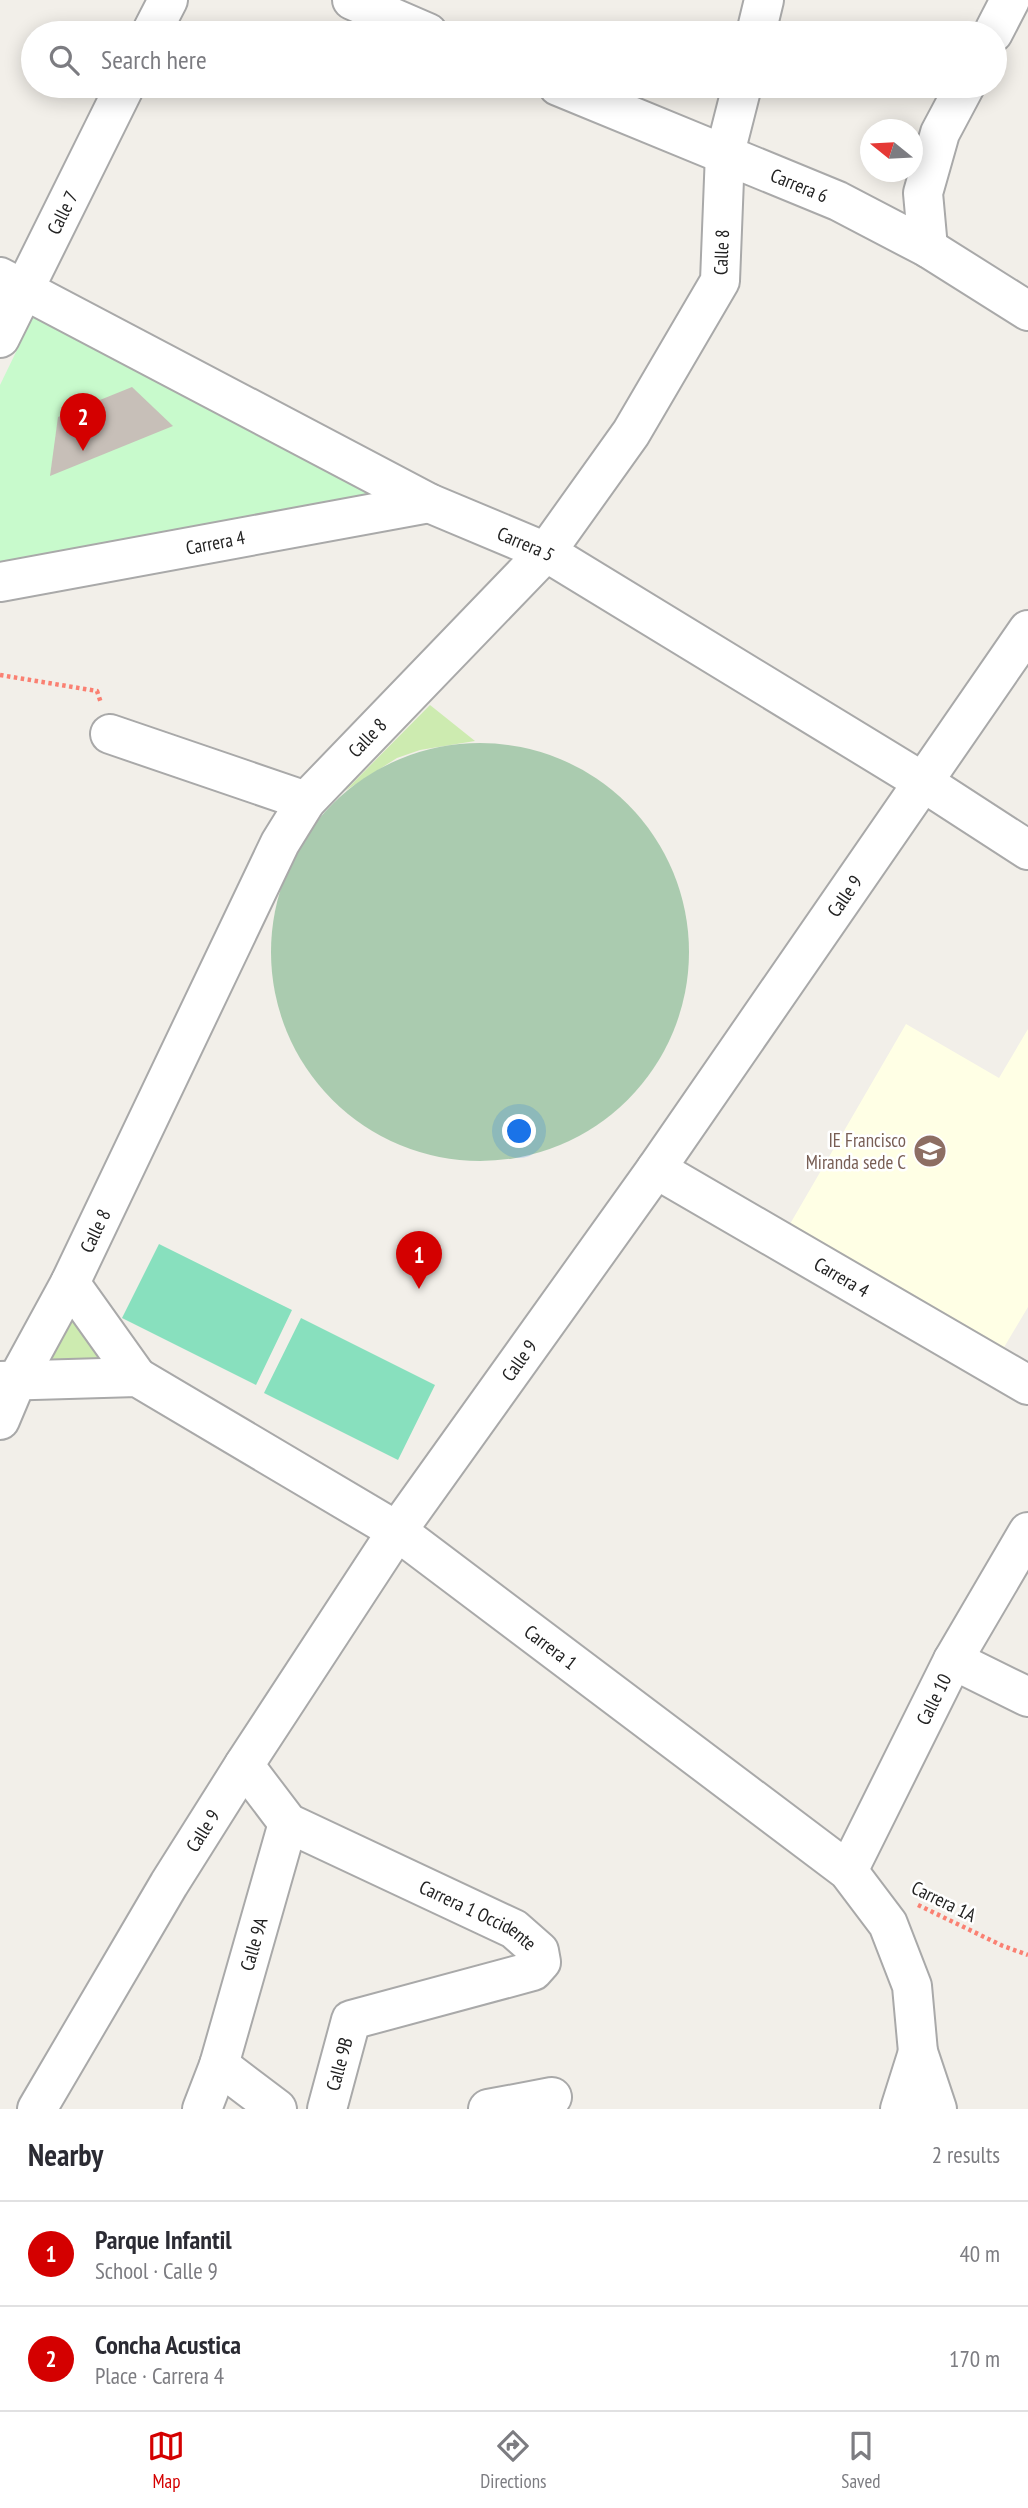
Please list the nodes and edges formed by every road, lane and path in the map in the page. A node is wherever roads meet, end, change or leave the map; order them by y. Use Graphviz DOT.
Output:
graph roads {
  1 [pos="168,0"];
  2 [pos="352,0"];
  3 [pos="764,0"];
  4 [pos="1010,0"];
  5 [pos="157,21"];
  6 [pos="400,21"];
  7 [pos="758,21"];
  8 [pos="999,21"];
  9 [pos="118,98"];
  10 [pos="588,98"];
  11 [pos="739,98"];
  12 [pos="959,98"];
  13 [pos="725,153"];
  14 [pos="928,248"];
  15 [pos="12,283"];
  16 [pos="1028,311"];
  17 [pos="0,338"];
  18 [pos="429,503"];
  19 [pos="546,552"];
  20 [pos="0,582"];
  21 [pos="1028,630"];
  22 [pos="0,675"];
  23 [pos="110,734"];
  24 [pos="923,782"];
  25 [pos="306,801"];
  26 [pos="1028,850"];
  27 [pos="656,1169"];
  28 [pos="69,1283"];
  29 [pos="137,1377"];
  30 [pos="8,1382"];
  31 [pos="1028,1385"];
  32 [pos="0,1420"];
  33 [pos="397,1531"];
  34 [pos="1023,1551"];
  35 [pos="953,1660"];
  36 [pos="1028,1697"];
  37 [pos="244,1765"];
  38 [pos="288,1823"];
  39 [pos="848,1871"];
  40 [pos="907,1899"];
  41 [pos="1028,1955"];
  42 [pos="351,2020"];
  43 [pos="918,2052"];
  44 [pos="219,2065"];
  45 [pos="552,2097"];
  46 [pos="37,2109"];
  47 [pos="202,2109"];
  48 [pos="277,2109"];
  49 [pos="327,2109"];
  50 [pos="488,2109"];
  51 [pos="900,2109"];
  52 [pos="937,2109"];
  1 -- 5 [label="street"];
  2 -- 6 [label="street"];
  3 -- 7 [label="street"];
  4 -- 8 [label="street"];
  9 -- 15 [label="street, Calle 7"];
  10 -- 13 [label="street, Carrera 6"];
  11 -- 13 [label="street, Calle 8"];
  12 -- 14 [label="street"];
  13 -- 14 [label="street, Carrera 6"];
  13 -- 19 [label="street, Calle 8"];
  14 -- 16 [label="street, Carrera 6"];
  15 -- 17 [label="street, Calle 7"];
  15 -- 18 [label="street, Carrera 5"];
  18 -- 19 [label="street, Carrera 5"];
  18 -- 20 [label="street, Carrera 4"];
  19 -- 24 [label="street, Carrera 5"];
  19 -- 25 [label="street, Calle 8"];
  21 -- 24 [label="street, Calle 9"];
  22 -- 23 [label="path"];
  23 -- 25 [label="street"];
  24 -- 26 [label="street, Carrera 5"];
  24 -- 27 [label="street, Calle 9"];
  25 -- 28 [label="street, Calle 8"];
  27 -- 31 [label="street, Carrera 4"];
  27 -- 33 [label="street, Calle 9"];
  28 -- 29 [label="street"];
  28 -- 30 [label="street, Calle 8"];
  29 -- 30 [label="street"];
  29 -- 33 [label="street, Carrera 1"];
  30 -- 32 [label="street, Calle 8"];
  33 -- 37 [label="street, Calle 9"];
  33 -- 39 [label="street, Carrera 1"];
  34 -- 35 [label="street, Calle 10"];
  35 -- 36 [label="street"];
  35 -- 39 [label="street, Calle 10"];
  37 -- 38 [label="street, Carrera 1 Occidente"];
  37 -- 46 [label="street, Calle 9"];
  38 -- 42 [label="street, Carrera 1 Occidente"];
  38 -- 44 [label="street, Calle 9A"];
  39 -- 43 [label="street, Carrera 1"];
  40 -- 41 [label="path, Carrera 1A"];
  42 -- 49 [label="street, Calle 9B"];
  43 -- 51 [label="street"];
  43 -- 52 [label="street, Carrera 1"];
  44 -- 47 [label="street, Calle 9A"];
  44 -- 48 [label="street"];
  45 -- 50 [label="street"];
}
